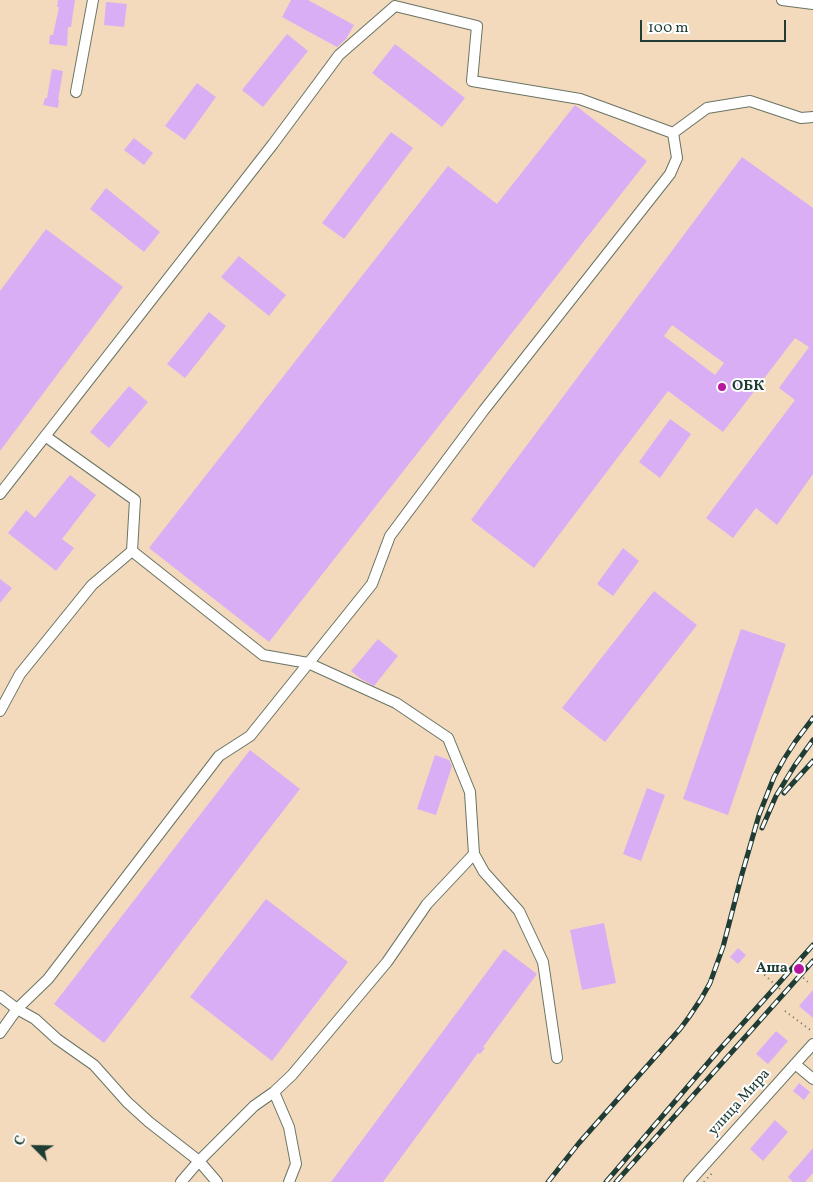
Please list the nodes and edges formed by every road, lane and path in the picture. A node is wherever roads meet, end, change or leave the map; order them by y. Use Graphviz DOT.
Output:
graph roads {
  1 [pos="93,0"];
  2 [pos="782,0"];
  3 [pos="813,4"];
  4 [pos="76,92"];
  5 [pos="813,117"];
  6 [pos="673,133"];
  7 [pos="45,436"];
  8 [pos="0,494"];
  9 [pos="132,551"];
  10 [pos="308,662"];
  11 [pos="0,711"];
  12 [pos="474,854"];
  13 [pos="757,968"];
  14 [pos="796,972"];
  15 [pos="810,983"];
  16 [pos="780,990"];
  17 [pos="0,996"];
  18 [pos="17,1008"];
  19 [pos="785,1011"];
  20 [pos="813,1032"];
  21 [pos="0,1033"];
  22 [pos="813,1044"];
  23 [pos="557,1058"];
  24 [pos="795,1064"];
  25 [pos="813,1079"];
  26 [pos="274,1092"];
  27 [pos="199,1161"];
  28 [pos="181,1182"];
  29 [pos="217,1182"];
  30 [pos="289,1182"];
  31 [pos="689,1182"];
  1 -- 4 [label="street"];
  2 -- 3 [label="street"];
  5 -- 6 [label="street"];
  6 -- 7 [label="street"];
  6 -- 10 [label="street"];
  7 -- 8 [label="street"];
  7 -- 9 [label="street"];
  9 -- 10 [label="street"];
  9 -- 11 [label="street"];
  10 -- 12 [label="street"];
  10 -- 18 [label="street"];
  12 -- 23 [label="street"];
  12 -- 26 [label="street"];
  13 -- 16 [label="path"];
  14 -- 15 [label="path"];
  17 -- 18 [label="street"];
  18 -- 21 [label="street"];
  18 -- 27 [label="street"];
  19 -- 20 [label="path"];
  22 -- 24 [label="street, улица Мира"];
  24 -- 25 [label="street"];
  24 -- 31 [label="street, улица Мира"];
  26 -- 27 [label="street"];
  26 -- 30 [label="street"];
  27 -- 28 [label="street"];
  27 -- 29 [label="street"];
}
